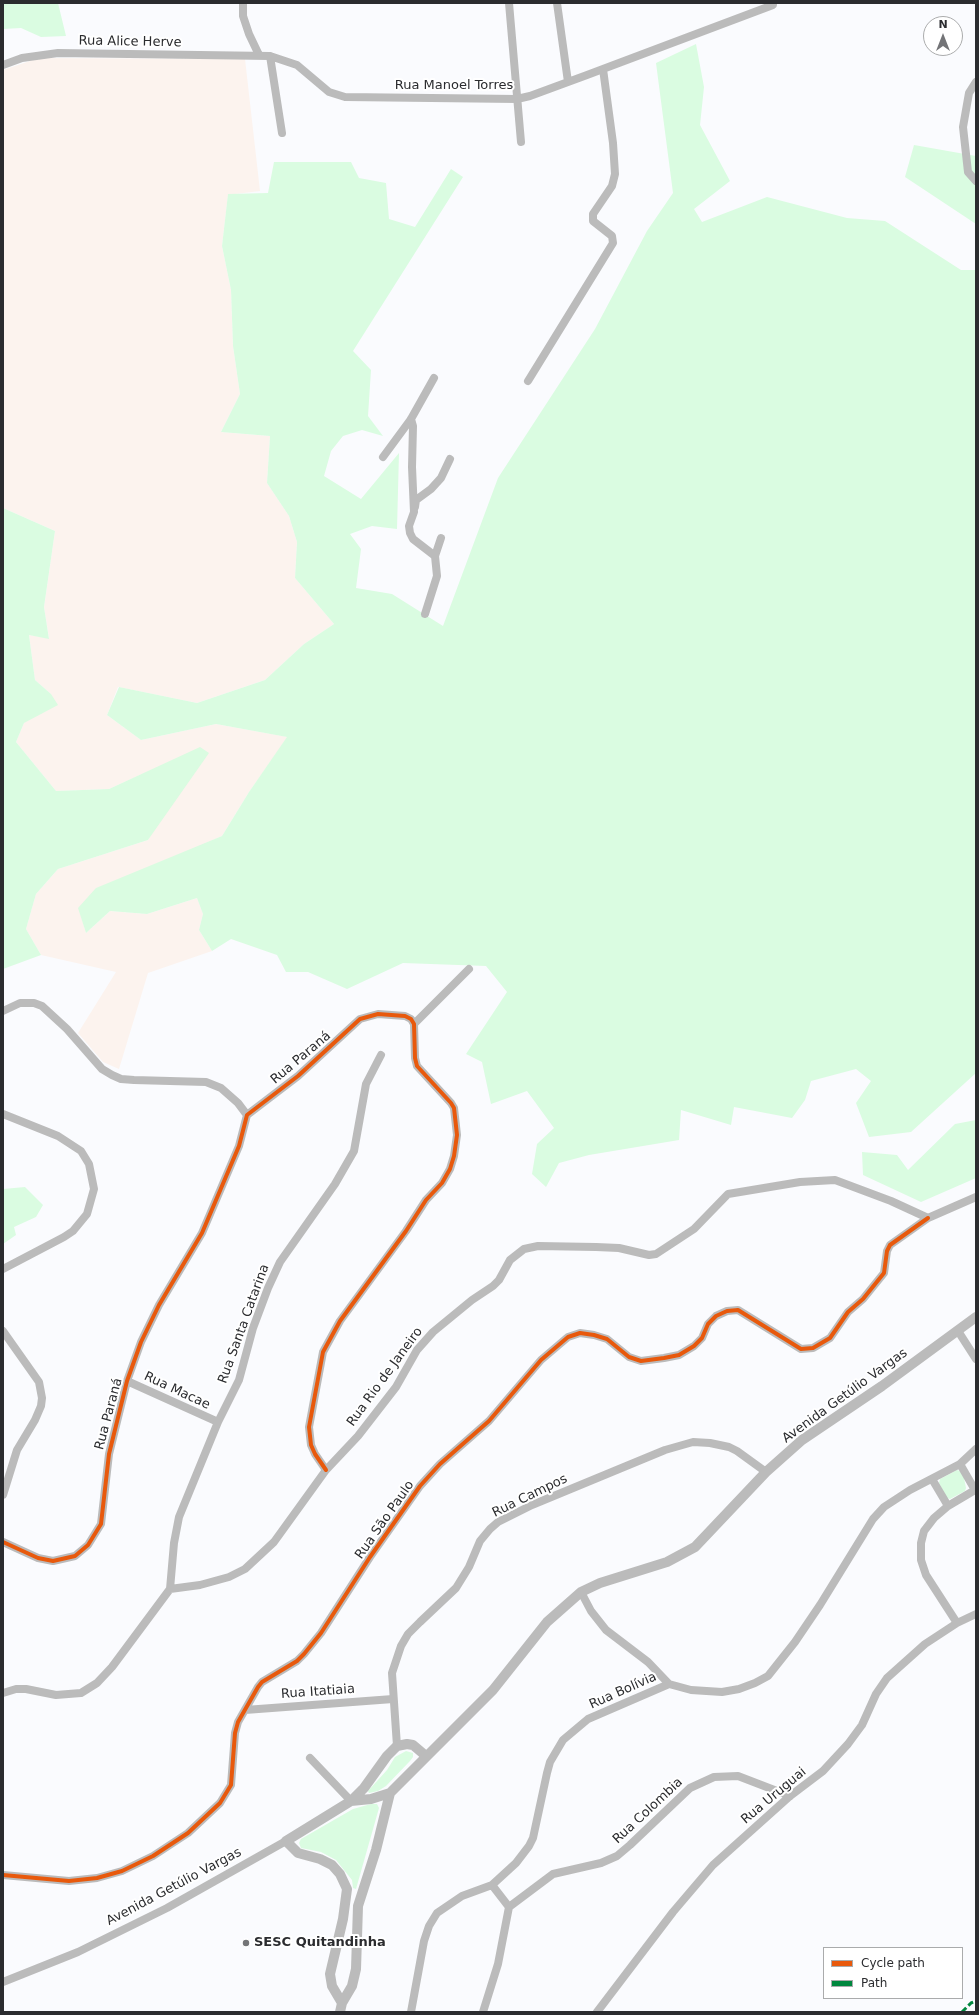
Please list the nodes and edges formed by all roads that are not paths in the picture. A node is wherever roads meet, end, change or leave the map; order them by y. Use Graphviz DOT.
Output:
graph roads {
  1 [pos="242,3"];
  2 [pos="509,3"];
  3 [pos="557,3"];
  4 [pos="773,4"];
  5 [pos="259,55"];
  6 [pos="270,56"];
  7 [pos="3,65"];
  8 [pos="603,69"];
  9 [pos="568,82"];
  10 [pos="976,82"];
  11 [pos="517,99"];
  12 [pos="282,133"];
  13 [pos="521,142"];
  14 [pos="976,181"];
  15 [pos="434,378"];
  16 [pos="528,381"];
  17 [pos="411,420"];
  18 [pos="383,457"];
  19 [pos="450,460"];
  20 [pos="414,512"];
  21 [pos="441,538"];
  22 [pos="435,556"];
  23 [pos="425,614"];
  24 [pos="470,969"];
  25 [pos="3,1011"];
  26 [pos="414,1024"];
  27 [pos="381,1055"];
  28 [pos="3,1114"];
  29 [pos="247,1115"];
  30 [pos="976,1197"];
  31 [pos="928,1218"];
  32 [pos="3,1268"];
  33 [pos="976,1317"];
  34 [pos="3,1331"];
  35 [pos="958,1331"];
  36 [pos="976,1359"];
  37 [pos="127,1381"];
  38 [pos="218,1422"];
  39 [pos="976,1450"];
  40 [pos="960,1464"];
  41 [pos="326,1470"];
  42 [pos="766,1472"];
  43 [pos="932,1480"];
  44 [pos="976,1490"];
  45 [pos="3,1495"];
  46 [pos="948,1506"];
  47 [pos="3,1542"];
  48 [pos="170,1589"];
  49 [pos="581,1592"];
  50 [pos="976,1614"];
  51 [pos="956,1623"];
  52 [pos="669,1684"];
  53 [pos="3,1693"];
  54 [pos="393,1699"];
  55 [pos="245,1710"];
  56 [pos="397,1746"];
  57 [pos="426,1756"];
  58 [pos="310,1758"];
  59 [pos="390,1793"];
  60 [pos="790,1796"];
  61 [pos="351,1801"];
  62 [pos="286,1841"];
  63 [pos="3,1875"];
  64 [pos="492,1884"];
  65 [pos="346,1904"];
  66 [pos="358,1906"];
  67 [pos="509,1907"];
  68 [pos="338,1941"];
  69 [pos="355,1943"];
  70 [pos="3,1982"];
  71 [pos="341,2008"];
  72 [pos="411,2012"];
  73 [pos="483,2012"];
  74 [pos="597,2012"];
  1 -- 5 [label="street"];
  2 -- 11 [label="street"];
  3 -- 9 [label="street"];
  4 -- 8 [label="street, Rua Manoel Torres"];
  5 -- 6 [label="street, Rua Manoel Torres"];
  5 -- 7 [label="street, Rua Alice Herve"];
  6 -- 11 [label="street, Rua Manoel Torres"];
  6 -- 12 [label="street"];
  8 -- 9 [label="street, Rua Manoel Torres"];
  8 -- 16 [label="street"];
  9 -- 11 [label="street, Rua Manoel Torres"];
  10 -- 14 [label="street"];
  11 -- 13 [label="street"];
  15 -- 17 [label="street"];
  17 -- 18 [label="street"];
  17 -- 20 [label="street"];
  19 -- 20 [label="street"];
  20 -- 22 [label="street"];
  21 -- 22 [label="street"];
  22 -- 23 [label="street"];
  24 -- 26 [label="street"];
  25 -- 29 [label="street"];
  26 -- 29 [label="street, Rua Paraná"];
  26 -- 41 [label="street"];
  27 -- 38 [label="street, Rua Santa Catarina"];
  28 -- 32 [label="street"];
  29 -- 37 [label="street, Rua Paraná"];
  30 -- 31 [label="street"];
  31 -- 41 [label="street, Rua Rio de Janeiro"];
  31 -- 55 [label="street, Rua São Paulo"];
  33 -- 35 [label="street, Avenida Getúlio Vargas"];
  34 -- 45 [label="street"];
  35 -- 36 [label="street"];
  35 -- 42 [label="street, Avenida Getúlio Vargas"];
  37 -- 38 [label="street, Rua Macae"];
  37 -- 47 [label="street, Rua Paraná"];
  38 -- 48 [label="street, Rua Santa Catarina"];
  39 -- 40 [label="street, Rua Bolívia"];
  40 -- 43 [label="street, Rua Bolívia"];
  40 -- 44 [label="street"];
  41 -- 48 [label="street, Rua Rio de Janeiro"];
  42 -- 49 [label="street, Avenida Getúlio Vargas"];
  42 -- 54 [label="street, Rua Campos"];
  43 -- 46 [label="street"];
  43 -- 52 [label="street, Rua Bolívia"];
  44 -- 46 [label="street"];
  46 -- 51 [label="street"];
  48 -- 53 [label="street"];
  49 -- 52 [label="street"];
  49 -- 57 [label="street, Avenida Getúlio Vargas"];
  50 -- 51 [label="street, Rua Uruguai"];
  51 -- 60 [label="street, Rua Uruguai"];
  52 -- 64 [label="street, Rua Bolívia"];
  54 -- 55 [label="street, Rua Itatiaia"];
  54 -- 56 [label="street, Rua Campos"];
  55 -- 63 [label="street, Rua São Paulo"];
  56 -- 57 [label="street"];
  56 -- 61 [label="street, Avenida Getúlio Vargas"];
  57 -- 59 [label="street, Avenida Getúlio Vargas"];
  58 -- 61 [label="street"];
  59 -- 61 [label="street, Avenida Getúlio Vargas"];
  59 -- 66 [label="street"];
  60 -- 67 [label="street, Rua Colombia"];
  60 -- 74 [label="street, Rua Uruguai"];
  61 -- 62 [label="street, Avenida Getúlio Vargas"];
  62 -- 65 [label="street"];
  62 -- 70 [label="street, Avenida Getúlio Vargas"];
  64 -- 67 [label="street"];
  64 -- 72 [label="street"];
  65 -- 66 [label="street"];
  65 -- 68 [label="street"];
  66 -- 69 [label="street"];
  67 -- 73 [label="street"];
  68 -- 69 [label="street"];
  68 -- 71 [label="street"];
  69 -- 71 [label="street"];
}
